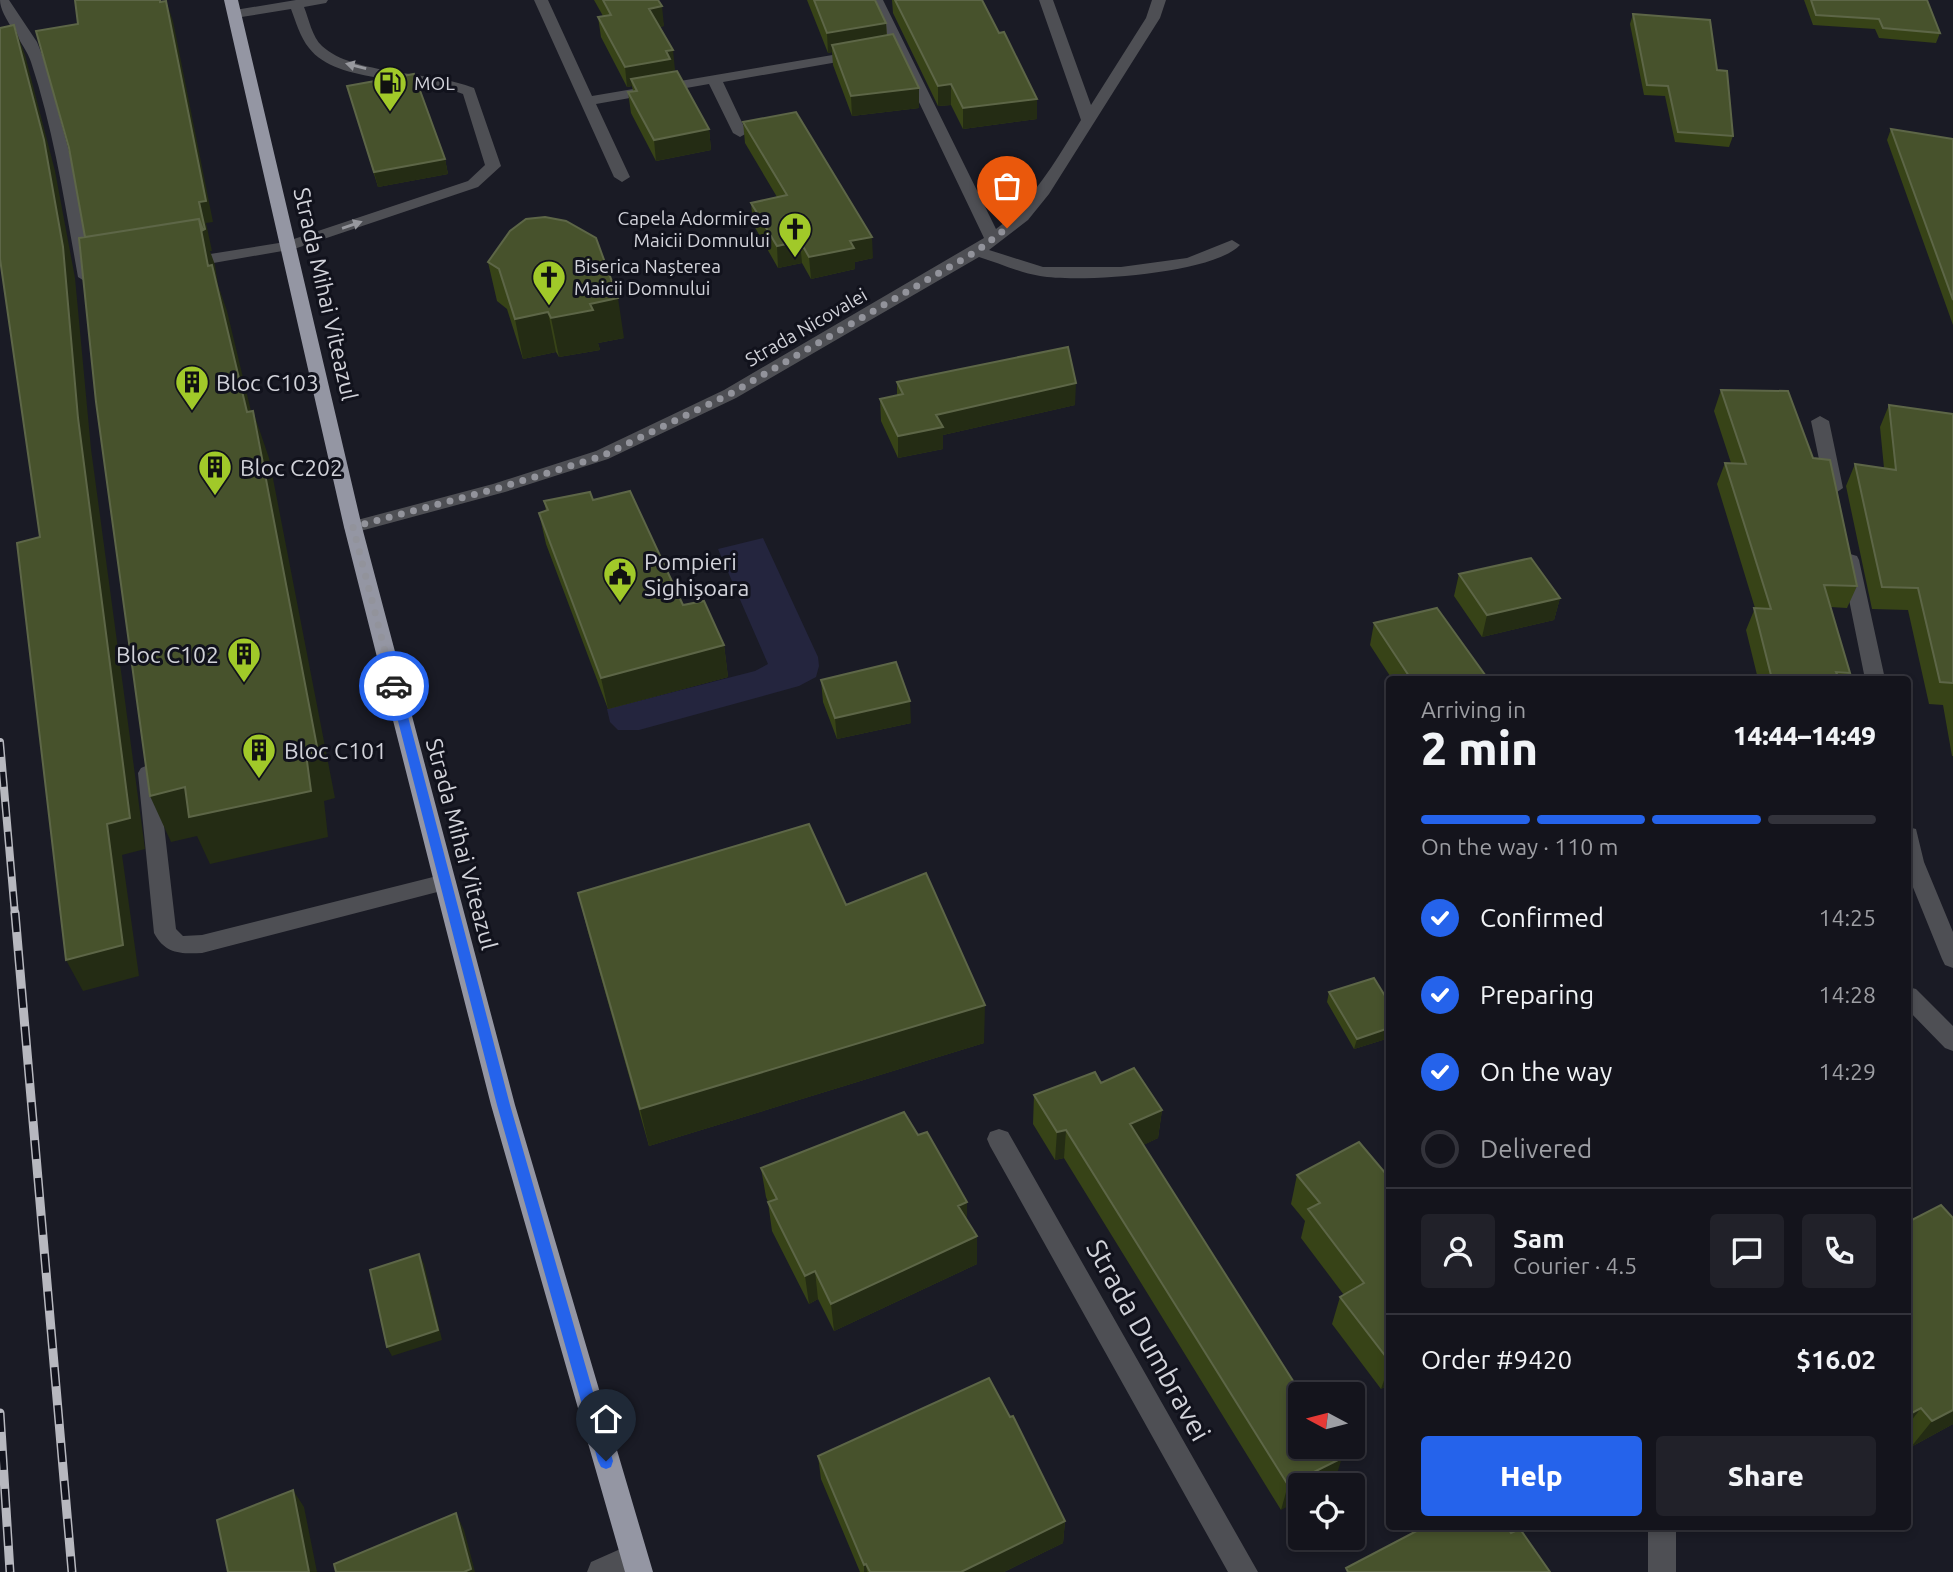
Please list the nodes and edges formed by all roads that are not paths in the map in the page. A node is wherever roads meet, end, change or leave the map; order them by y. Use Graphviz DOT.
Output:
graph roads {
  1 [pos="2,0"];
  2 [pos="321,0"];
  3 [pos="541,0"];
  4 [pos="876,0"];
  5 [pos="1046,0"];
  6 [pos="1159,0"];
  7 [pos="296,4"];
  8 [pos="233,7"];
  9 [pos="901,47"];
  10 [pos="714,79"];
  11 [pos="587,101"];
  12 [pos="1089,121"];
  13 [pos="740,133"];
  14 [pos="622,177"];
  15 [pos="993,239"];
  16 [pos="1233,245"];
  17 [pos="288,246"];
  18 [pos="977,251"];
  19 [pos="175,265"];
  20 [pos="91,282"];
  21 [pos="1820,421"];
  22 [pos="1838,503"];
  23 [pos="353,527"];
  24 [pos="1846,543"];
  25 [pos="1874,676"];
  26 [pos="145,749"];
  27 [pos="1911,851"];
  28 [pos="445,882"];
  29 [pos="1953,959"];
  30 [pos="1911,999"];
  31 [pos="1953,1041"];
  32 [pos="999,1139"];
  33 [pos="1662,1530"];
  34 [pos="636,1565"];
  35 [pos="601,1572"];
  36 [pos="1244,1572"];
  37 [pos="1662,1572"];
  1 -- 20 [label="street"];
  2 -- 7 [label="street"];
  3 -- 11 [label="street"];
  4 -- 9 [label="street"];
  5 -- 12 [label="street"];
  6 -- 12 [label="street, Strada Nicovalei"];
  7 -- 8 [label="street"];
  17 -- 7 [label="street, one-way"];
  8 -- 17 [label="highway, Strada Mihai Viteazul"];
  9 -- 10 [label="street"];
  9 -- 15 [label="street"];
  10 -- 11 [label="street"];
  10 -- 13 [label="street"];
  11 -- 14 [label="street"];
  12 -- 15 [label="street, Strada Nicovalei"];
  15 -- 18 [label="street, Strada Nicovalei"];
  16 -- 18 [label="street"];
  17 -- 19 [label="street"];
  17 -- 23 [label="highway, Strada Mihai Viteazul"];
  18 -- 23 [label="street, Strada Nicovalei"];
  21 -- 22 [label="street"];
  23 -- 28 [label="highway, Strada Mihai Viteazul"];
  24 -- 25 [label="street"];
  26 -- 28 [label="street"];
  27 -- 29 [label="street"];
  28 -- 34 [label="highway, Strada Mihai Viteazul"];
  30 -- 31 [label="street"];
  32 -- 36 [label="street, Strada Dumbravei"];
  33 -- 37 [label="street"];
  34 -- 35 [label="street"];
}
